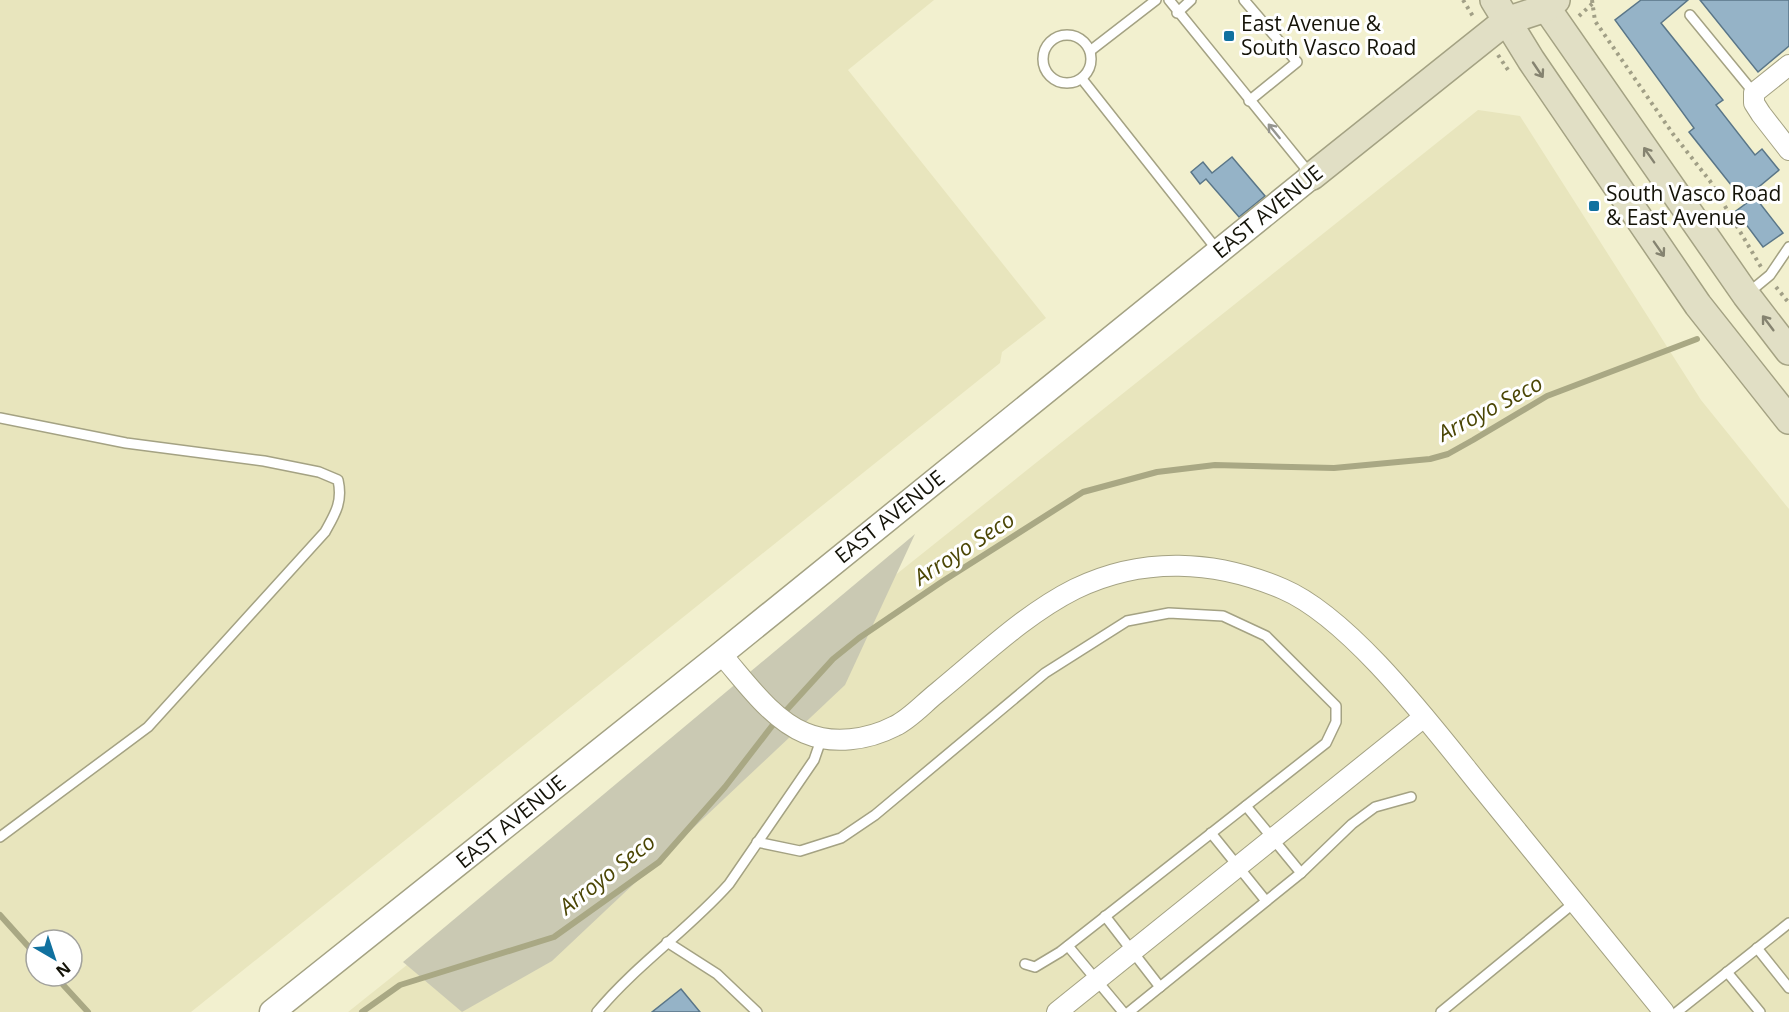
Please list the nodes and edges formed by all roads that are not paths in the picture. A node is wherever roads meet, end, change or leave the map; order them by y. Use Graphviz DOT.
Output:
graph roads {
  1 [pos="1156,0"];
  2 [pos="1169,0"];
  3 [pos="1191,0"];
  4 [pos="1244,0"];
  5 [pos="1548,3"];
  6 [pos="1506,7"];
  7 [pos="1176,13"];
  8 [pos="1690,15"];
  9 [pos="1090,51"];
  10 [pos="1789,65"];
  11 [pos="1082,79"];
  12 [pos="1754,93"];
  13 [pos="1249,100"];
  14 [pos="1789,150"];
  15 [pos="1312,176"];
  16 [pos="1789,247"];
  17 [pos="1219,252"];
  18 [pos="1746,295"];
  19 [pos="1789,351"];
  20 [pos="0,418"];
  21 [pos="1789,420"];
  22 [pos="721,654"];
  23 [pos="1424,717"];
  24 [pos="822,737"];
  25 [pos="1411,797"];
  26 [pos="1246,806"];
  27 [pos="1211,833"];
  28 [pos="0,837"];
  29 [pos="1273,839"];
  30 [pos="757,842"];
  31 [pos="1238,867"];
  32 [pos="1300,873"];
  33 [pos="1266,901"];
  34 [pos="1575,902"];
  35 [pos="1105,916"];
  36 [pos="1789,923"];
  37 [pos="667,942"];
  38 [pos="1068,946"];
  39 [pos="1757,948"];
  40 [pos="1131,953"];
  41 [pos="1025,964"];
  42 [pos="1727,972"];
  43 [pos="1096,981"];
  44 [pos="1160,987"];
  45 [pos="1789,988"];
  46 [pos="272,1012"];
  47 [pos="597,1012"];
  48 [pos="757,1012"];
  49 [pos="1057,1012"];
  50 [pos="1123,1012"];
  51 [pos="1129,1012"];
  52 [pos="1441,1012"];
  53 [pos="1664,1012"];
  54 [pos="1677,1012"];
  55 [pos="1760,1012"];
  1 -- 9 [label="lane"];
  2 -- 7 [label="lane"];
  3 -- 7 [label="lane"];
  4 -- 13 [label="lane"];
  5 -- 6 [label="main road, EAST AVENUE"];
  18 -- 5 [label="main road, one-way"];
  6 -- 15 [label="main road, EAST AVENUE"];
  6 -- 21 [label="main road, one-way"];
  7 -- 13 [label="lane"];
  8 -- 12 [label="lane"];
  9 -- 11 [label="lane"];
  9 -- 11 [label="lane"];
  10 -- 12 [label="street"];
  11 -- 17 [label="lane"];
  12 -- 14 [label="street"];
  15 -- 13 [label="lane, one-way"];
  15 -- 17 [label="street, EAST AVENUE"];
  16 -- 18 [label="lane"];
  17 -- 22 [label="street, EAST AVENUE"];
  19 -- 18 [label="main road, one-way"];
  20 -- 28 [label="lane"];
  22 -- 24 [label="street"];
  22 -- 46 [label="street, EAST AVENUE"];
  23 -- 24 [label="street"];
  23 -- 29 [label="street"];
  23 -- 34 [label="street"];
  24 -- 30 [label="lane"];
  25 -- 32 [label="lane"];
  26 -- 27 [label="lane"];
  26 -- 29 [label="lane"];
  26 -- 30 [label="lane"];
  27 -- 31 [label="lane"];
  27 -- 35 [label="lane"];
  29 -- 31 [label="street"];
  29 -- 32 [label="lane"];
  30 -- 37 [label="lane"];
  31 -- 33 [label="lane"];
  31 -- 40 [label="street"];
  32 -- 33 [label="lane"];
  33 -- 44 [label="lane"];
  34 -- 52 [label="lane"];
  34 -- 53 [label="street"];
  35 -- 38 [label="lane"];
  35 -- 40 [label="lane"];
  36 -- 39 [label="lane"];
  37 -- 47 [label="lane"];
  37 -- 48 [label="lane"];
  38 -- 41 [label="lane"];
  38 -- 43 [label="lane"];
  39 -- 42 [label="lane"];
  39 -- 45 [label="lane"];
  40 -- 43 [label="street"];
  40 -- 44 [label="lane"];
  42 -- 54 [label="lane"];
  42 -- 55 [label="lane"];
  43 -- 49 [label="street"];
  43 -- 50 [label="lane"];
  44 -- 51 [label="lane"];
}
